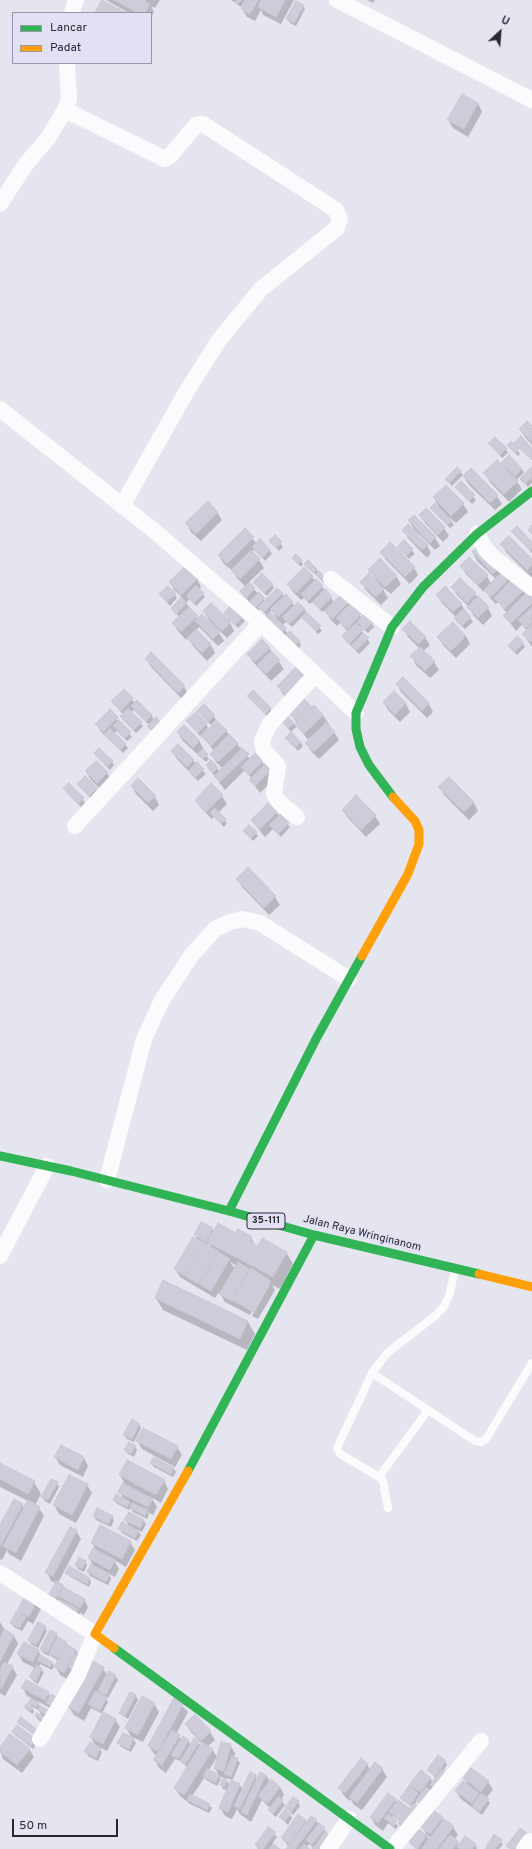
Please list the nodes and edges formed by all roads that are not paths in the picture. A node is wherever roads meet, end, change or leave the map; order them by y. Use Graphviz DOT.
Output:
graph roads {
  1 [pos="76,0"];
  2 [pos="337,0"];
  3 [pos="72,12"];
  4 [pos="67,64"];
  5 [pos="532,100"];
  6 [pos="65,110"];
  7 [pos="0,204"];
  8 [pos="0,409"];
  9 [pos="532,491"];
  10 [pos="122,506"];
  11 [pos="477,534"];
  12 [pos="331,579"];
  13 [pos="532,588"];
  14 [pos="261,623"];
  15 [pos="392,628"];
  16 [pos="315,675"];
  17 [pos="356,713"];
  18 [pos="297,817"];
  19 [pos="75,826"];
  20 [pos="349,979"];
  21 [pos="0,1156"];
  22 [pos="47,1166"];
  23 [pos="106,1180"];
  24 [pos="228,1211"];
  25 [pos="314,1235"];
  26 [pos="0,1256"];
  27 [pos="456,1269"];
  28 [pos="532,1287"];
  29 [pos="532,1363"];
  30 [pos="372,1374"];
  31 [pos="428,1410"];
  32 [pos="379,1477"];
  33 [pos="388,1508"];
  34 [pos="0,1573"];
  35 [pos="95,1634"];
  36 [pos="40,1739"];
  37 [pos="481,1741"];
  38 [pos="349,1819"];
  39 [pos="328,1849"];
  40 [pos="391,1849"];
  1 -- 3 [label="street"];
  2 -- 5 [label="street"];
  4 -- 6 [label="street"];
  6 -- 7 [label="street"];
  6 -- 10 [label="street"];
  8 -- 10 [label="street"];
  9 -- 11 [label="street"];
  10 -- 14 [label="street"];
  11 -- 13 [label="street"];
  11 -- 15 [label="street"];
  12 -- 15 [label="street"];
  14 -- 16 [label="street"];
  14 -- 19 [label="street"];
  15 -- 17 [label="street"];
  16 -- 17 [label="street"];
  16 -- 18 [label="street"];
  17 -- 20 [label="street"];
  20 -- 23 [label="street"];
  20 -- 24 [label="street"];
  21 -- 22 [label="street, Jalan Raya Wringinanom / 35-111"];
  22 -- 23 [label="street, Jalan Raya Wringinanom / 35-111"];
  22 -- 26 [label="street"];
  23 -- 24 [label="street, Jalan Raya Wringinanom / 35-111"];
  24 -- 25 [label="street, Jalan Raya Wringinanom / 35-111"];
  25 -- 27 [label="street, Jalan Raya Wringinanom / 35-111"];
  25 -- 35 [label="street"];
  27 -- 28 [label="street, Jalan Raya Wringinanom / 35-111"];
  27 -- 30 [label="lane"];
  29 -- 31 [label="lane"];
  30 -- 31 [label="lane"];
  30 -- 32 [label="lane"];
  31 -- 32 [label="lane"];
  32 -- 33 [label="lane"];
  34 -- 35 [label="street"];
  35 -- 36 [label="street"];
  35 -- 38 [label="street"];
  37 -- 40 [label="street"];
  38 -- 39 [label="street"];
  38 -- 40 [label="street"];
}
